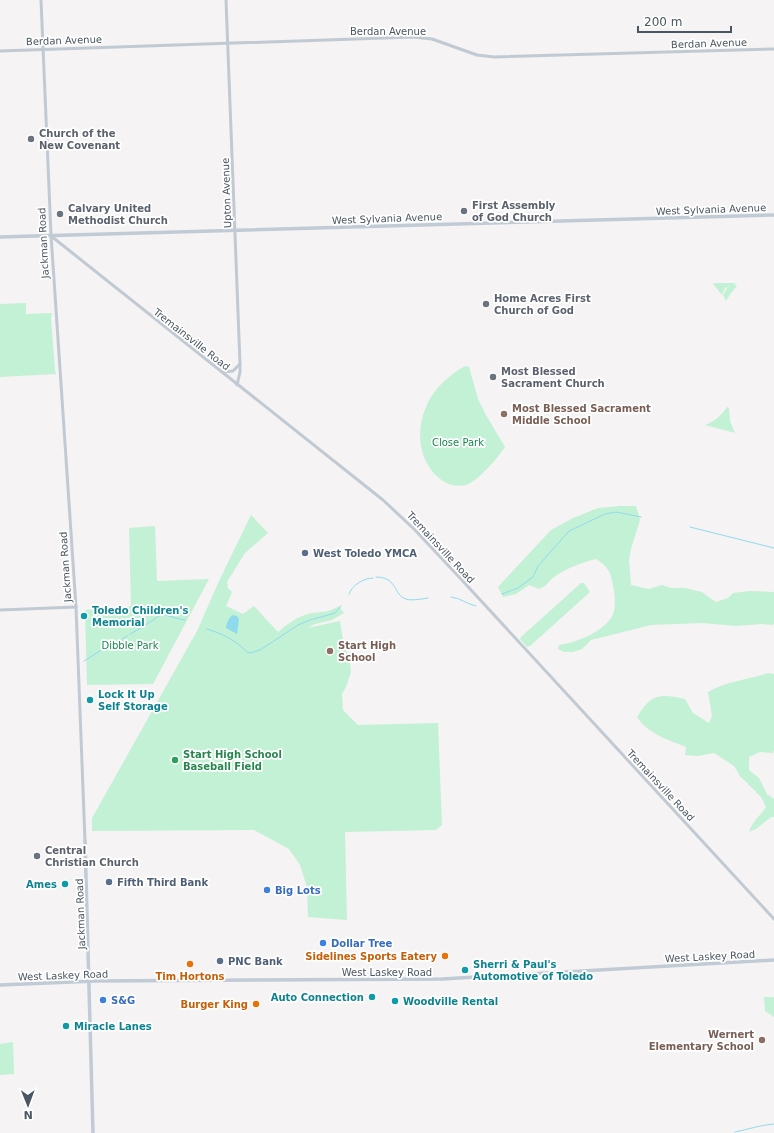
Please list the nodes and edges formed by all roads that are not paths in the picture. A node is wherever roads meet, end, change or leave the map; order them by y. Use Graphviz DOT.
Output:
graph roads {
  1 [pos="41,0"];
  2 [pos="226,0"];
  3 [pos="228,43"];
  4 [pos="43,49"];
  5 [pos="774,49"];
  6 [pos="0,51"];
  7 [pos="774,215"];
  8 [pos="235,230"];
  9 [pos="50,236"];
  10 [pos="0,237"];
  11 [pos="240,364"];
  12 [pos="222,372"];
  13 [pos="237,385"];
  14 [pos="76,606"];
  15 [pos="0,610"];
  16 [pos="85,841"];
  17 [pos="774,919"];
  18 [pos="774,960"];
  19 [pos="90,981"];
  20 [pos="0,985"];
  21 [pos="93,1133"];
  1 -- 4 [label="street, Jackman Road"];
  2 -- 3 [label="street, Upton Avenue"];
  3 -- 4 [label="street, Berdan Avenue"];
  3 -- 5 [label="street, Berdan Avenue"];
  3 -- 8 [label="street, Upton Avenue"];
  4 -- 6 [label="street, Berdan Avenue"];
  4 -- 9 [label="street, Jackman Road"];
  7 -- 8 [label="main road, West Sylvania Avenue"];
  8 -- 9 [label="main road, West Sylvania Avenue"];
  8 -- 11 [label="street, Upton Avenue"];
  9 -- 10 [label="main road, West Sylvania Avenue"];
  9 -- 12 [label="street, Tremainsville Road"];
  9 -- 14 [label="street, Jackman Road"];
  11 -- 12 [label="street"];
  11 -- 13 [label="street, Upton Avenue"];
  12 -- 13 [label="street, Tremainsville Road"];
  13 -- 17 [label="street, Tremainsville Road"];
  14 -- 15 [label="street"];
  14 -- 16 [label="street, Jackman Road"];
  16 -- 19 [label="main road, Jackman Road"];
  18 -- 19 [label="main road, West Laskey Road"];
  19 -- 20 [label="main road, West Laskey Road"];
  19 -- 21 [label="main road, Jackman Road"];
}
